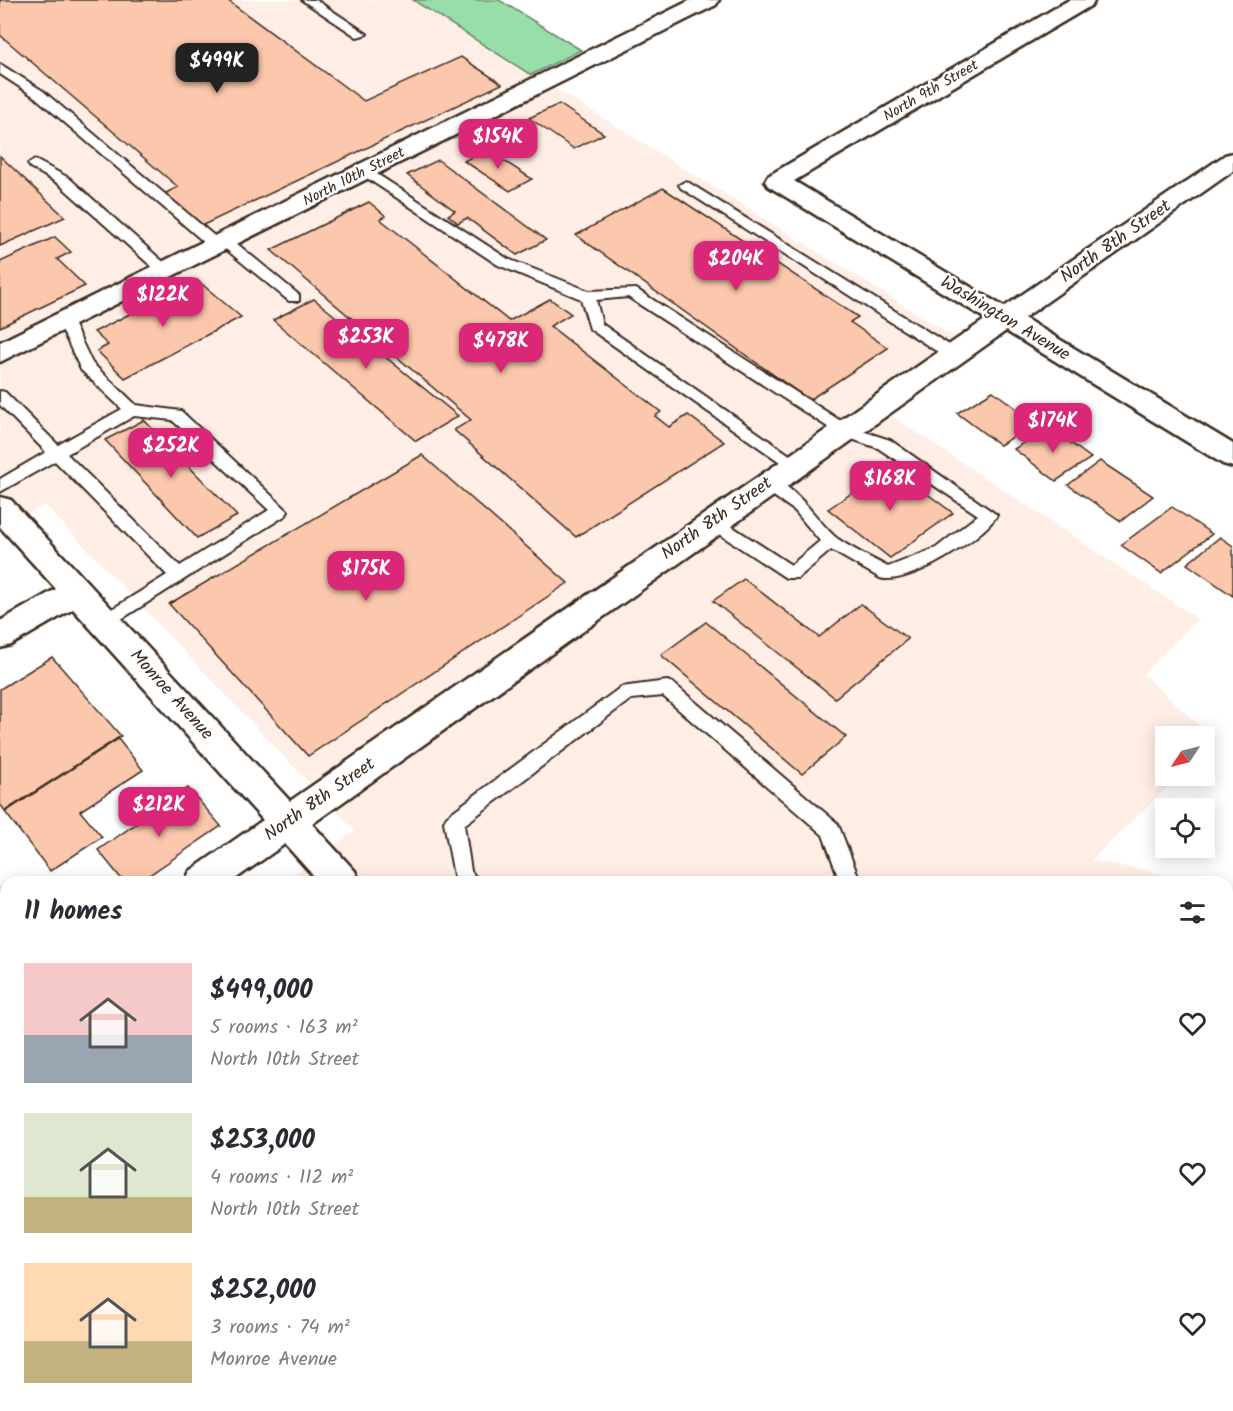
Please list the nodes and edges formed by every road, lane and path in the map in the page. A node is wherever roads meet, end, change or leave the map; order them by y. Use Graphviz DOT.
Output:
graph roads {
  1 [pos="308,0"];
  2 [pos="708,0"];
  3 [pos="1084,0"];
  4 [pos="361,34"];
  5 [pos="0,68"];
  6 [pos="1233,160"];
  7 [pos="35,164"];
  8 [pos="366,171"];
  9 [pos="777,181"];
  10 [pos="686,185"];
  11 [pos="221,243"];
  12 [pos="165,271"];
  13 [pos="588,296"];
  14 [pos="294,298"];
  15 [pos="1006,320"];
  16 [pos="65,321"];
  17 [pos="0,353"];
  18 [pos="954,355"];
  19 [pos="0,396"];
  20 [pos="132,410"];
  21 [pos="845,431"];
  22 [pos="57,453"];
  23 [pos="1233,457"];
  24 [pos="796,465"];
  25 [pos="768,484"];
  26 [pos="0,486"];
  27 [pos="0,508"];
  28 [pos="713,522"];
  29 [pos="830,542"];
  30 [pos="178,575"];
  31 [pos="76,592"];
  32 [pos="104,622"];
  33 [pos="0,636"];
  34 [pos="288,823"];
  35 [pos="213,876"];
  36 [pos="337,876"];
  37 [pos="463,876"];
  38 [pos="848,876"];
  1 -- 4 [label="lane"];
  2 -- 8 [label="street, North 10th Street"];
  3 -- 9 [label="street, North 9th Street"];
  5 -- 11 [label="lane"];
  6 -- 15 [label="street, North 8th Street"];
  7 -- 12 [label="lane"];
  8 -- 11 [label="street, North 10th Street"];
  8 -- 13 [label="lane"];
  9 -- 15 [label="street, Washington Avenue"];
  10 -- 18 [label="lane"];
  11 -- 12 [label="street, North 10th Street"];
  11 -- 14 [label="lane"];
  12 -- 16 [label="street, North 10th Street"];
  13 -- 21 [label="lane"];
  13 -- 24 [label="lane"];
  15 -- 18 [label="street, North 8th Street"];
  15 -- 23 [label="street, Washington Avenue"];
  16 -- 17 [label="street, North 10th Street"];
  16 -- 20 [label="lane"];
  18 -- 21 [label="street, North 8th Street"];
  19 -- 22 [label="lane"];
  20 -- 22 [label="lane"];
  20 -- 30 [label="lane"];
  21 -- 24 [label="street, North 8th Street"];
  21 -- 29 [label="lane"];
  22 -- 26 [label="lane"];
  22 -- 30 [label="lane"];
  24 -- 25 [label="street, North 8th Street"];
  25 -- 28 [label="street, North 8th Street"];
  25 -- 29 [label="lane"];
  27 -- 31 [label="street, Monroe Avenue"];
  28 -- 29 [label="lane"];
  28 -- 34 [label="street, North 8th Street"];
  30 -- 32 [label="lane"];
  31 -- 32 [label="street, Monroe Avenue"];
  31 -- 33 [label="street"];
  32 -- 34 [label="street, Monroe Avenue"];
  34 -- 35 [label="street, North 8th Street"];
  34 -- 36 [label="street, Monroe Avenue"];
  37 -- 38 [label="lane"];
}
